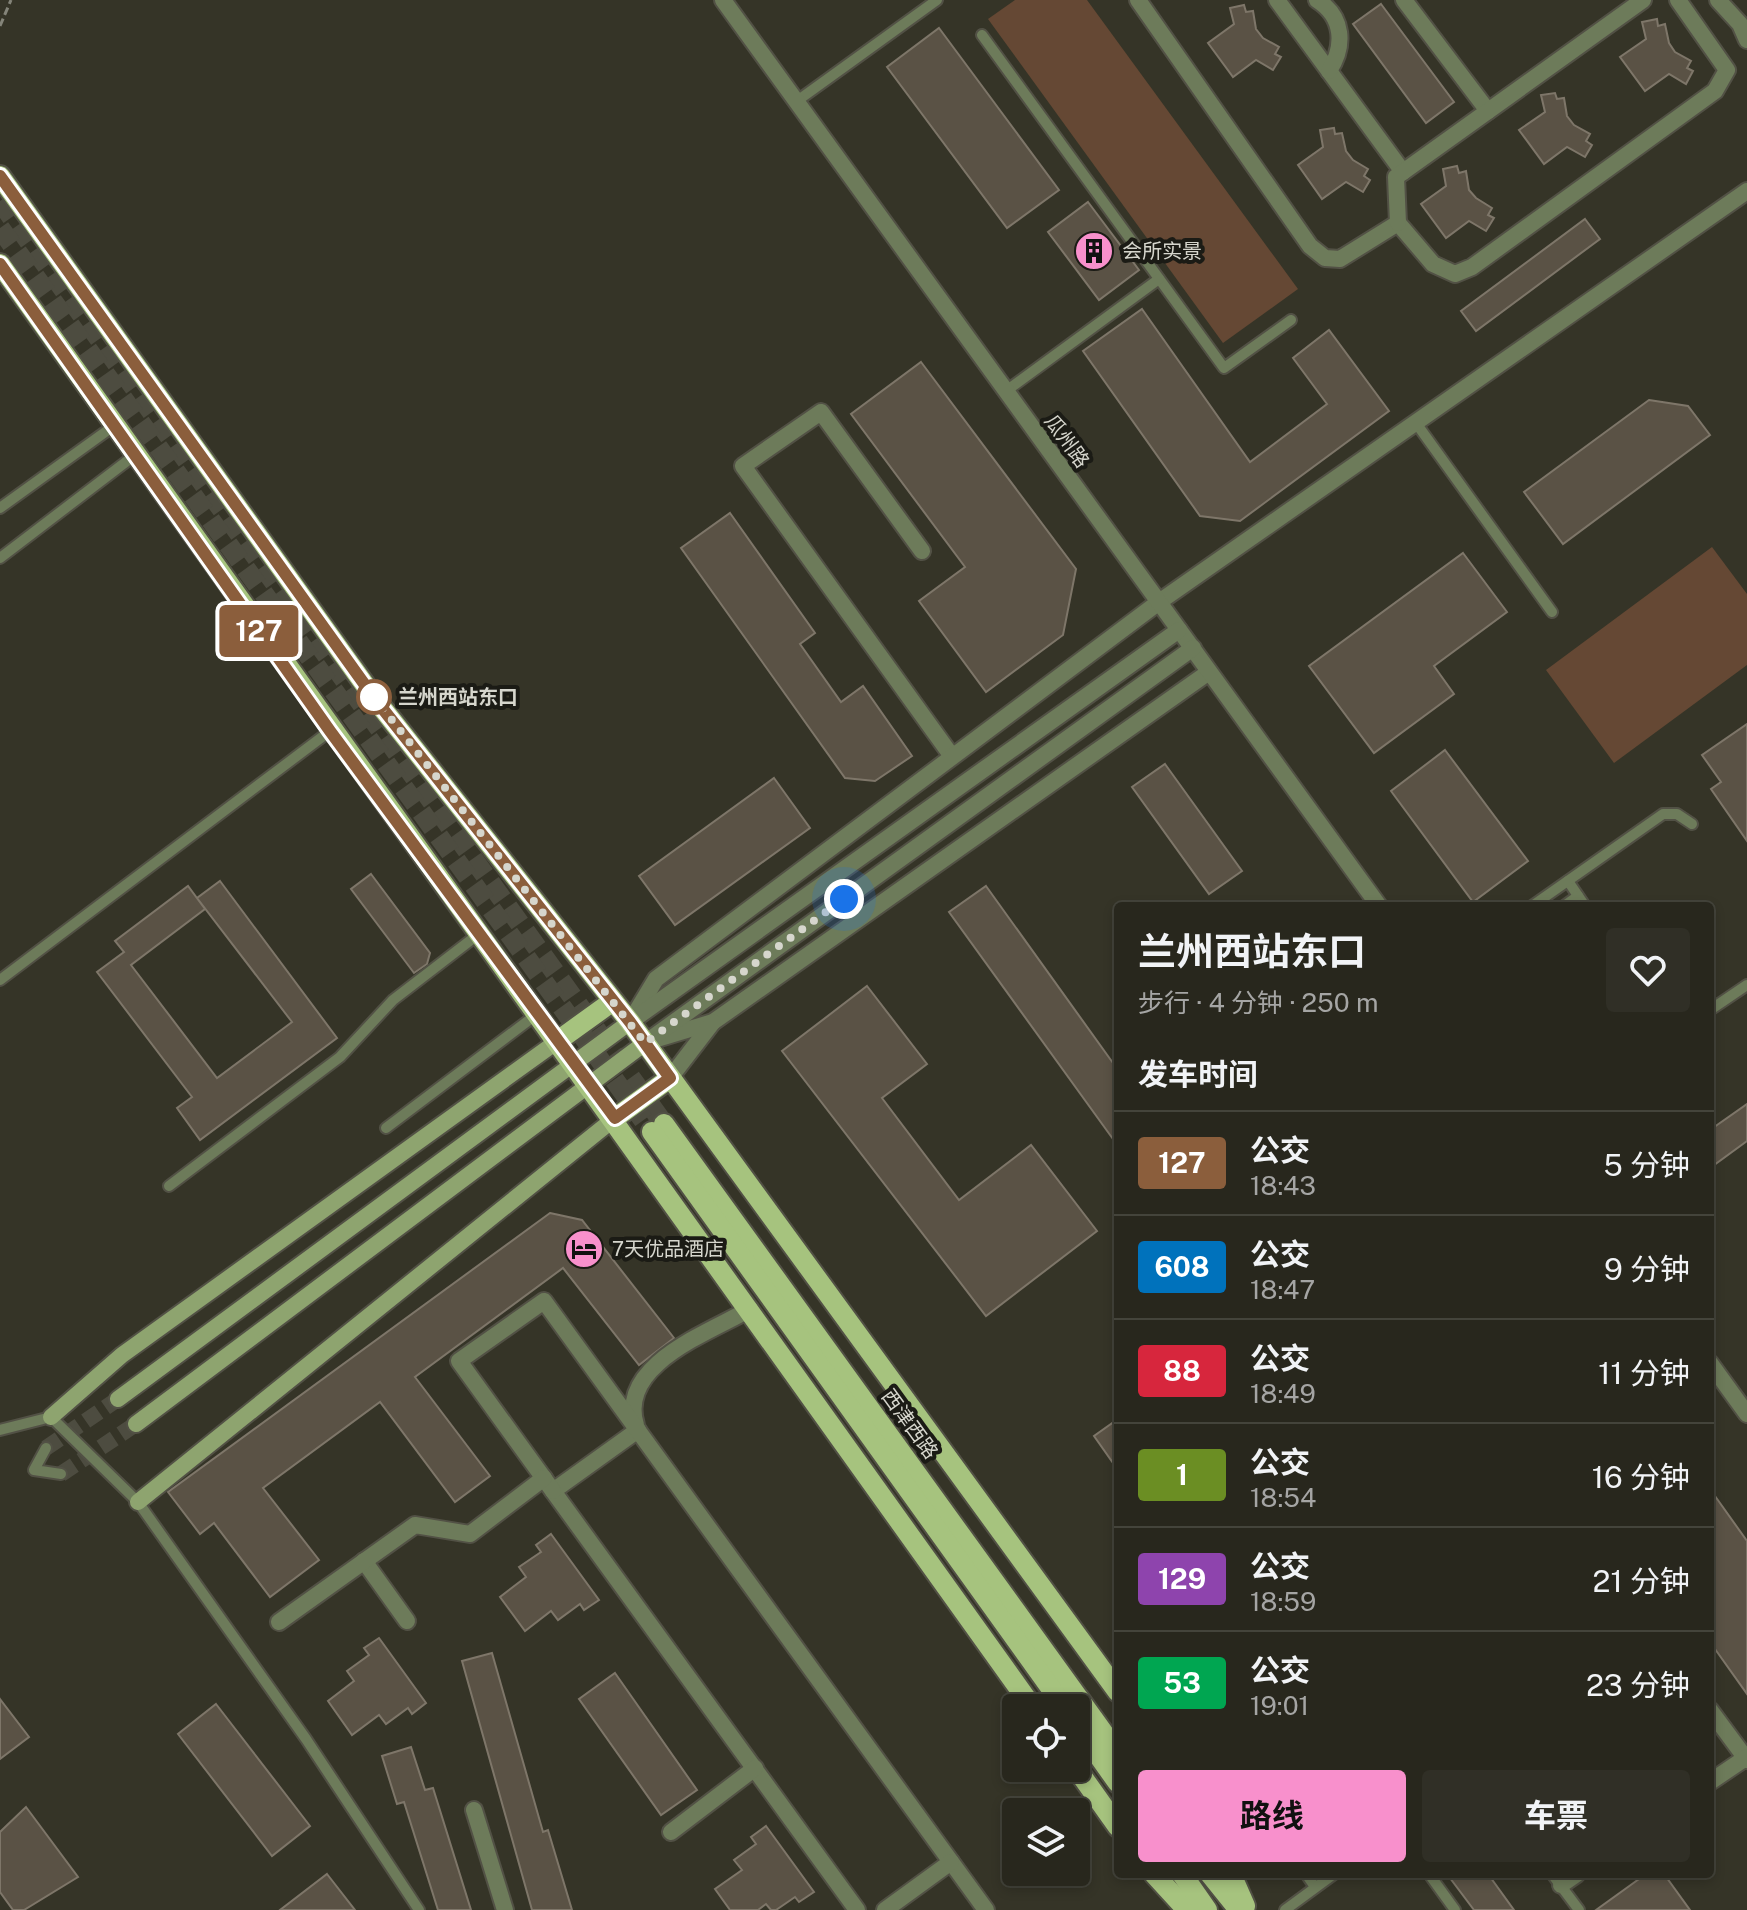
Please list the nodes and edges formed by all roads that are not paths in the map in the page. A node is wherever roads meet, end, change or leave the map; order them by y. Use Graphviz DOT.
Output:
graph roads {
  1 [pos="723,0"];
  2 [pos="937,0"];
  3 [pos="1138,0"];
  4 [pos="1277,0"];
  5 [pos="1404,0"];
  6 [pos="1643,0"];
  7 [pos="1678,0"];
  8 [pos="1718,0"];
  9 [pos="1320,1"];
  10 [pos="1743,21"];
  11 [pos="982,35"];
  12 [pos="1747,40"];
  13 [pos="1329,71"];
  14 [pos="797,101"];
  15 [pos="1488,111"];
  16 [pos="1403,172"];
  17 [pos="0,176"];
  18 [pos="1747,191"];
  19 [pos="1398,223"];
  20 [pos="0,264"];
  21 [pos="1159,279"];
  22 [pos="1291,320"];
  23 [pos="1006,391"];
  24 [pos="1416,423"];
  25 [pos="115,425"];
  26 [pos="135,455"];
  27 [pos="0,508"];
  28 [pos="922,551"];
  29 [pos="0,558"];
  30 [pos="1159,602"];
  31 [pos="1552,612"];
  32 [pos="1179,630"];
  33 [pos="1193,648"];
  34 [pos="1209,672"];
  35 [pos="330,731"];
  36 [pos="951,755"];
  37 [pos="1692,824"];
  38 [pos="1568,881"];
  39 [pos="1578,896"];
  40 [pos="1376,902"];
  41 [pos="1538,902"];
  42 [pos="1570,902"];
  43 [pos="1582,902"];
  44 [pos="480,933"];
  45 [pos="0,980"];
  46 [pos="1747,985"];
  47 [pos="613,1001"];
  48 [pos="1714,1007"];
  49 [pos="538,1012"];
  50 [pos="630,1022"];
  51 [pos="713,1022"];
  52 [pos="559,1040"];
  53 [pos="645,1043"];
  54 [pos="574,1061"];
  55 [pos="670,1078"];
  56 [pos="589,1082"];
  57 [pos="615,1118"];
  58 [pos="386,1128"];
  59 [pos="169,1186"];
  60 [pos="750,1309"];
  61 [pos="1714,1369"];
  62 [pos="118,1399"];
  63 [pos="1747,1414"];
  64 [pos="51,1417"];
  65 [pos="136,1424"];
  66 [pos="0,1430"];
  67 [pos="638,1430"];
  68 [pos="46,1448"];
  69 [pos="61,1474"];
  70 [pos="549,1484"];
  71 [pos="138,1502"];
  72 [pos="364,1561"];
  73 [pos="407,1621"];
  74 [pos="279,1622"];
  75 [pos="1114,1687"];
  76 [pos="1023,1694"];
  77 [pos="1055,1694"];
  78 [pos="1075,1694"];
  79 [pos="1090,1715"];
  80 [pos="1714,1715"];
  81 [pos="1090,1744"];
  82 [pos="1114,1748"];
  83 [pos="1746,1758"];
  84 [pos="755,1768"];
  85 [pos="1114,1777"];
  86 [pos="1714,1779"];
  87 [pos="1086,1782"];
  88 [pos="474,1810"];
  89 [pos="1114,1821"];
  90 [pos="671,1832"];
  91 [pos="951,1862"];
  92 [pos="1158,1878"];
  93 [pos="1185,1878"];
  94 [pos="1213,1878"];
  95 [pos="1233,1878"];
  96 [pos="1309,1878"];
  97 [pos="1328,1878"];
  98 [pos="1432,1878"];
  99 [pos="1556,1880"];
  100 [pos="1315,1887"];
  101 [pos="419,1910"];
  102 [pos="505,1910"];
  103 [pos="857,1910"];
  104 [pos="885,1910"];
  105 [pos="986,1910"];
  106 [pos="1187,1910"];
  107 [pos="1207,1910"];
  108 [pos="1239,1910"];
  109 [pos="1247,1910"];
  110 [pos="1285,1910"];
  111 [pos="1455,1910"];
  112 [pos="1579,1910"];
  1 -- 14 [label="street, 瓜州路"];
  2 -- 14 [label="lane"];
  3 -- 19 [label="street"];
  4 -- 13 [label="street"];
  5 -- 15 [label="street"];
  6 -- 15 [label="street"];
  7 -- 19 [label="street"];
  8 -- 10 [label="street"];
  9 -- 13 [label="street"];
  10 -- 12 [label="street"];
  11 -- 21 [label="lane"];
  13 -- 16 [label="street"];
  14 -- 23 [label="street, 瓜州路"];
  15 -- 16 [label="street"];
  16 -- 19 [label="street"];
  17 -- 47 [label="main road"];
  18 -- 24 [label="street"];
  20 -- 25 [label="main road"];
  21 -- 22 [label="lane"];
  21 -- 23 [label="lane"];
  23 -- 30 [label="street, 瓜州路"];
  24 -- 30 [label="street"];
  24 -- 31 [label="lane"];
  25 -- 26 [label="main road"];
  25 -- 27 [label="lane"];
  26 -- 29 [label="lane"];
  26 -- 35 [label="main road"];
  28 -- 36 [label="street"];
  30 -- 32 [label="street, 瓜州路"];
  30 -- 36 [label="street"];
  32 -- 33 [label="street, 瓜州路"];
  32 -- 50 [label="street"];
  33 -- 34 [label="street, 瓜州路"];
  33 -- 53 [label="street"];
  34 -- 40 [label="street, 瓜州路"];
  34 -- 51 [label="street"];
  35 -- 44 [label="main road"];
  35 -- 45 [label="lane"];
  36 -- 50 [label="street"];
  37 -- 38 [label="lane"];
  38 -- 39 [label="lane"];
  38 -- 41 [label="lane"];
  39 -- 42 [label="lane"];
  39 -- 43 [label="lane"];
  44 -- 49 [label="main road"];
  44 -- 59 [label="lane"];
  46 -- 48 [label="lane"];
  47 -- 50 [label="main road"];
  47 -- 52 [label="main road"];
  49 -- 52 [label="main road"];
  49 -- 58 [label="lane"];
  50 -- 53 [label="main road"];
  50 -- 54 [label="main road"];
  51 -- 53 [label="street"];
  51 -- 55 [label="street"];
  52 -- 54 [label="main road"];
  52 -- 64 [label="main road"];
  53 -- 55 [label="main road"];
  53 -- 56 [label="main road"];
  54 -- 56 [label="main road"];
  54 -- 62 [label="main road"];
  55 -- 57 [label="main road"];
  55 -- 75 [label="main road"];
  56 -- 57 [label="main road"];
  56 -- 65 [label="main road"];
  57 -- 60 [label="main road"];
  57 -- 71 [label="main road"];
  60 -- 67 [label="street"];
  60 -- 76 [label="main road"];
  61 -- 63 [label="street"];
  64 -- 66 [label="lane"];
  64 -- 71 [label="lane"];
  67 -- 70 [label="street"];
  67 -- 70 [label="street"];
  67 -- 91 [label="street"];
  68 -- 69 [label="lane"];
  70 -- 72 [label="street"];
  70 -- 84 [label="street"];
  71 -- 101 [label="lane"];
  72 -- 73 [label="street"];
  72 -- 74 [label="street"];
  77 -- 78 [label="main road, 西津西路"];
  79 -- 82 [label="main road, 西津西路"];
  80 -- 83 [label="street"];
  81 -- 85 [label="main road"];
  83 -- 86 [label="street"];
  84 -- 90 [label="street"];
  84 -- 103 [label="street"];
  87 -- 89 [label="main road"];
  88 -- 102 [label="street"];
  91 -- 104 [label="street"];
  91 -- 105 [label="street"];
  92 -- 106 [label="main road"];
  93 -- 107 [label="main road"];
  94 -- 108 [label="main road"];
  95 -- 109 [label="main road"];
  96 -- 100 [label="lane"];
  97 -- 100 [label="lane"];
  98 -- 111 [label="lane"];
  99 -- 112 [label="lane"];
  100 -- 110 [label="lane"];
}
